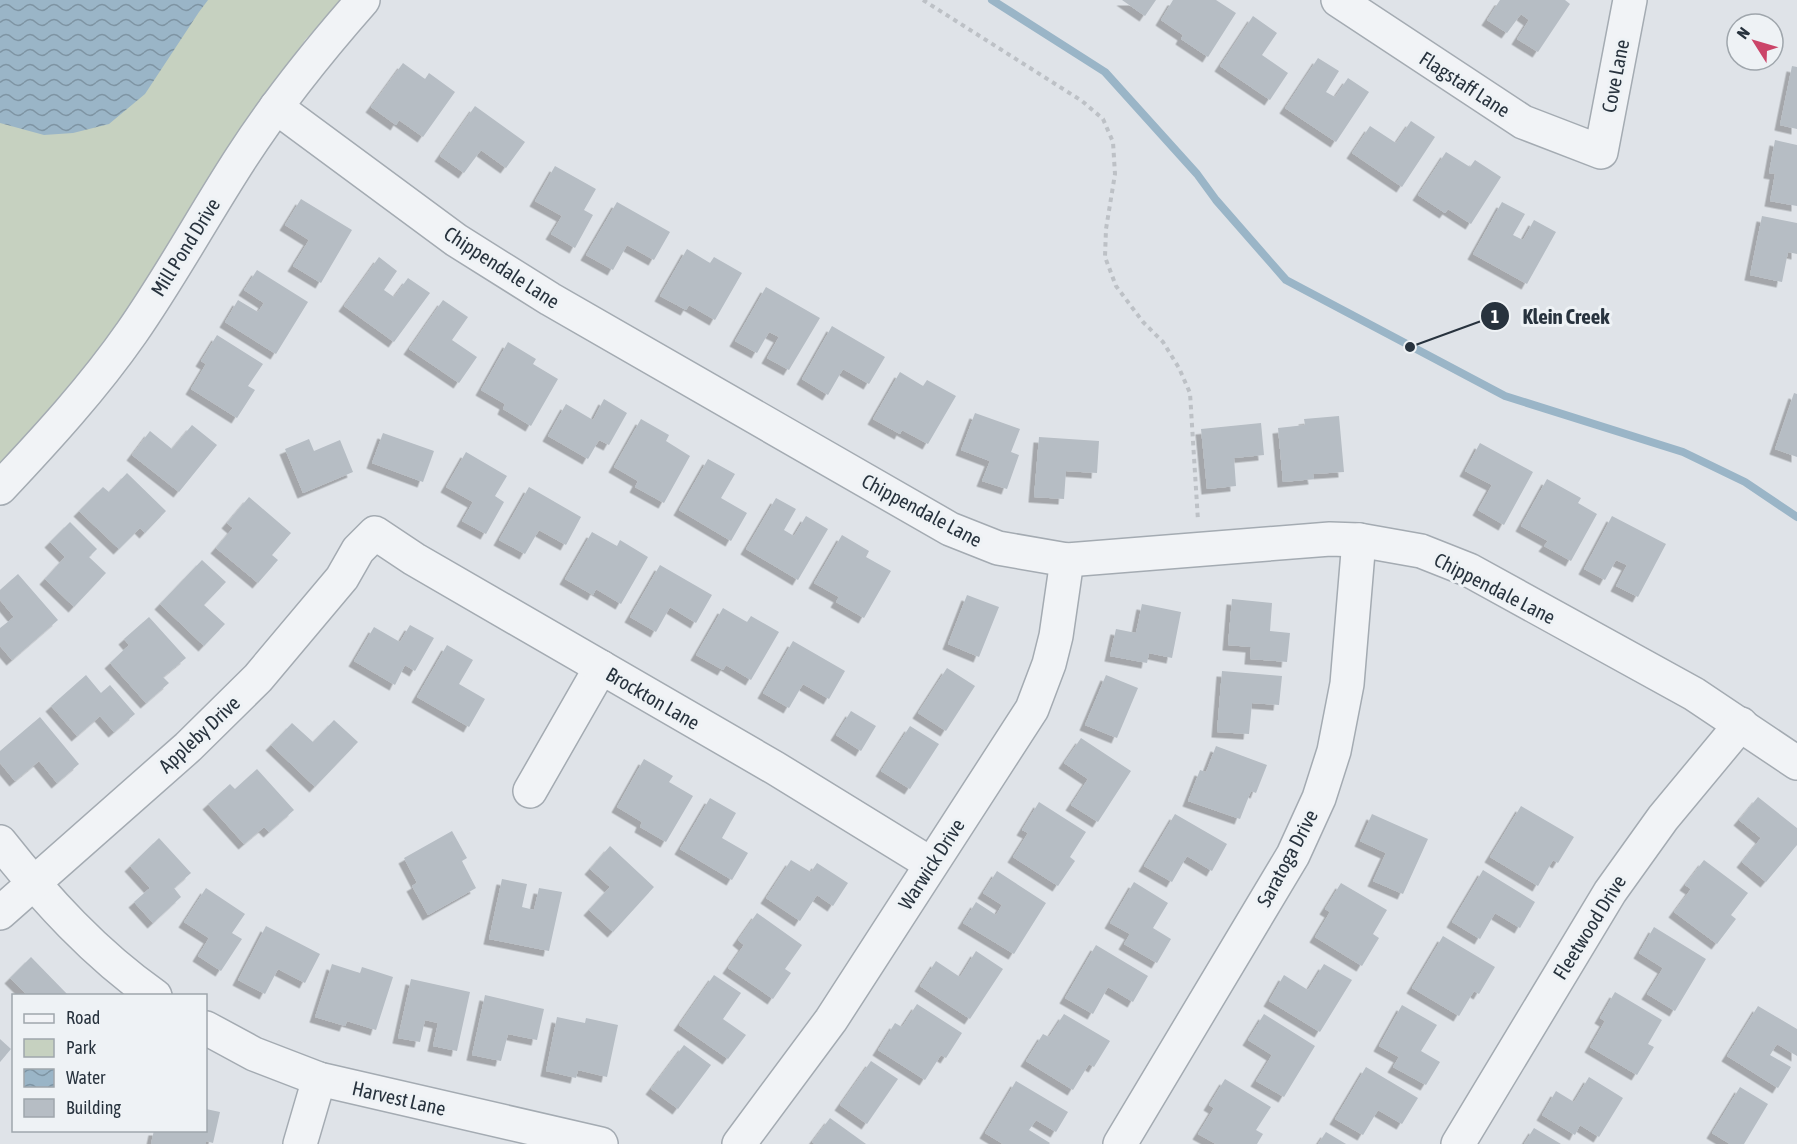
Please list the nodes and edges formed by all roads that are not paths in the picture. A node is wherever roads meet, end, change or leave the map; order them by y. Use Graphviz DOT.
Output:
graph roads {
  1 [pos="363,0"];
  2 [pos="1338,0"];
  3 [pos="1630,0"];
  4 [pos="276,107"];
  5 [pos="1601,152"];
  6 [pos="0,488"];
  7 [pos="375,533"];
  8 [pos="1359,540"];
  9 [pos="1067,560"];
  10 [pos="601,667"];
  11 [pos="1741,724"];
  12 [pos="1797,763"];
  13 [pos="530,790"];
  14 [pos="0,842"];
  15 [pos="931,864"];
  16 [pos="33,884"];
  17 [pos="0,913"];
  18 [pos="153,994"];
  19 [pos="207,1029"];
  20 [pos="319,1079"];
  21 [pos="300,1144"];
  22 [pos="601,1144"];
  23 [pos="739,1144"];
  24 [pos="1120,1144"];
  25 [pos="1458,1144"];
  1 -- 4 [label="street, Mill Pond Drive"];
  2 -- 5 [label="street, Flagstaff Lane"];
  3 -- 5 [label="street, Cove Lane"];
  4 -- 6 [label="street, Mill Pond Drive"];
  4 -- 9 [label="street, Chippendale Lane"];
  7 -- 10 [label="street, Brockton Lane"];
  7 -- 16 [label="street, Appleby Drive"];
  8 -- 9 [label="street, Chippendale Lane"];
  8 -- 11 [label="street, Chippendale Lane"];
  8 -- 24 [label="street, Saratoga Drive"];
  9 -- 15 [label="street, Warwick Drive"];
  10 -- 13 [label="street"];
  10 -- 15 [label="street, Brockton Lane"];
  11 -- 12 [label="street, Chippendale Lane"];
  11 -- 25 [label="street, Fleetwood Drive"];
  14 -- 16 [label="street"];
  15 -- 23 [label="street, Warwick Drive"];
  16 -- 17 [label="street, Appleby Drive"];
  16 -- 18 [label="street"];
  19 -- 20 [label="street, Harvest Lane"];
  20 -- 21 [label="street"];
  20 -- 22 [label="street, Harvest Lane"];
}
